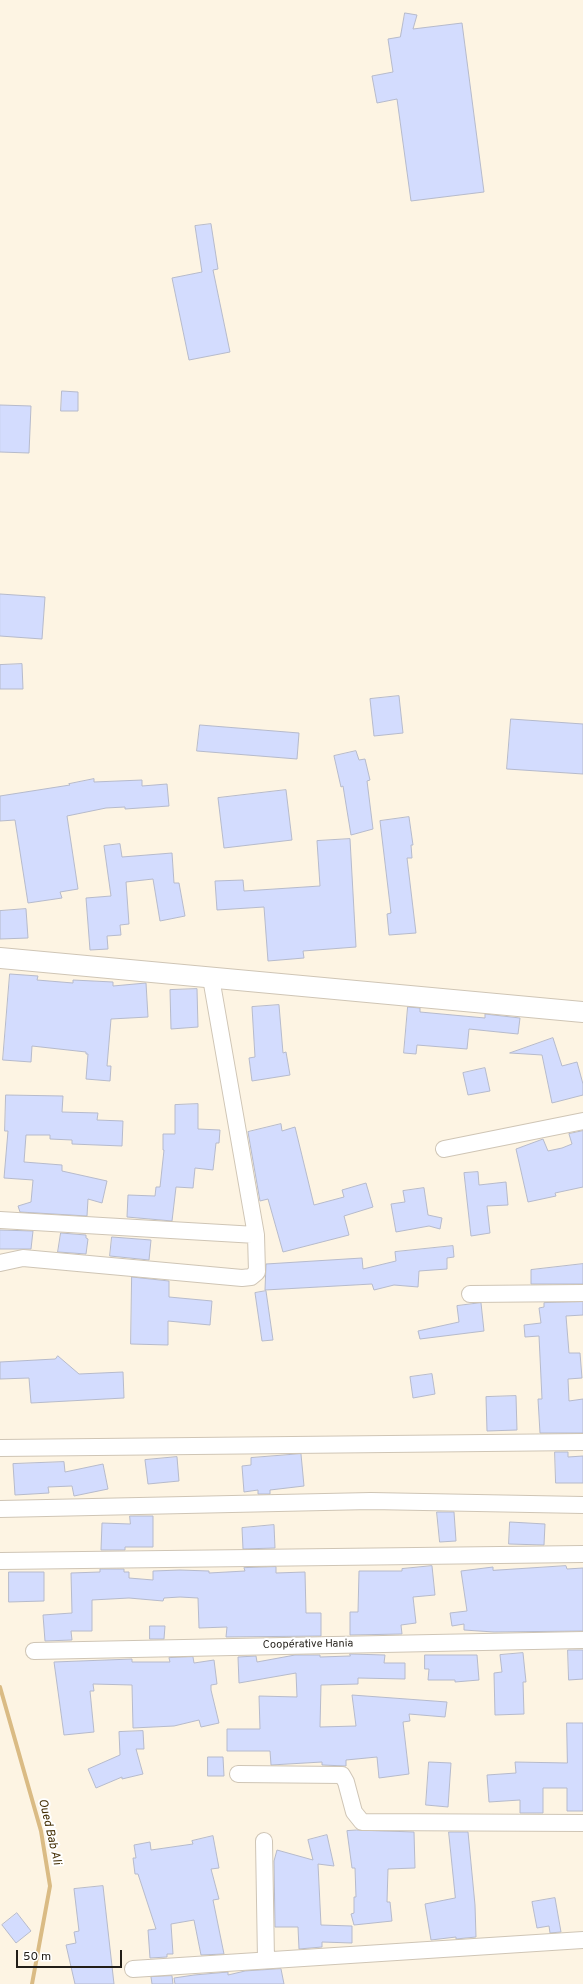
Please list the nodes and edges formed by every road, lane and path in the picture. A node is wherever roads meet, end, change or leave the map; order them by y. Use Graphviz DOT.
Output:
graph roads {
  1 [pos="0,958"];
  2 [pos="211,978"];
  3 [pos="583,1012"];
  4 [pos="583,1121"];
  5 [pos="444,1149"];
  6 [pos="0,1220"];
  7 [pos="256,1236"];
  8 [pos="0,1263"];
  9 [pos="583,1293"];
  10 [pos="470,1294"];
  11 [pos="583,1442"];
  12 [pos="0,1448"];
  13 [pos="583,1505"];
  14 [pos="0,1510"];
  15 [pos="583,1554"];
  16 [pos="0,1561"];
  17 [pos="583,1640"];
  18 [pos="34,1651"];
  19 [pos="238,1774"];
  20 [pos="583,1823"];
  21 [pos="264,1841"];
  22 [pos="583,1940"];
  23 [pos="266,1960"];
  24 [pos="133,1969"];
  1 -- 2 [label="street"];
  2 -- 3 [label="street"];
  2 -- 7 [label="street"];
  4 -- 5 [label="street"];
  6 -- 7 [label="street"];
  7 -- 8 [label="street"];
  9 -- 10 [label="street"];
  11 -- 12 [label="street"];
  13 -- 14 [label="street"];
  15 -- 16 [label="street"];
  17 -- 18 [label="street, Coopérative Hania"];
  19 -- 20 [label="street"];
  21 -- 23 [label="street"];
  22 -- 23 [label="street"];
  23 -- 24 [label="street"];
}
